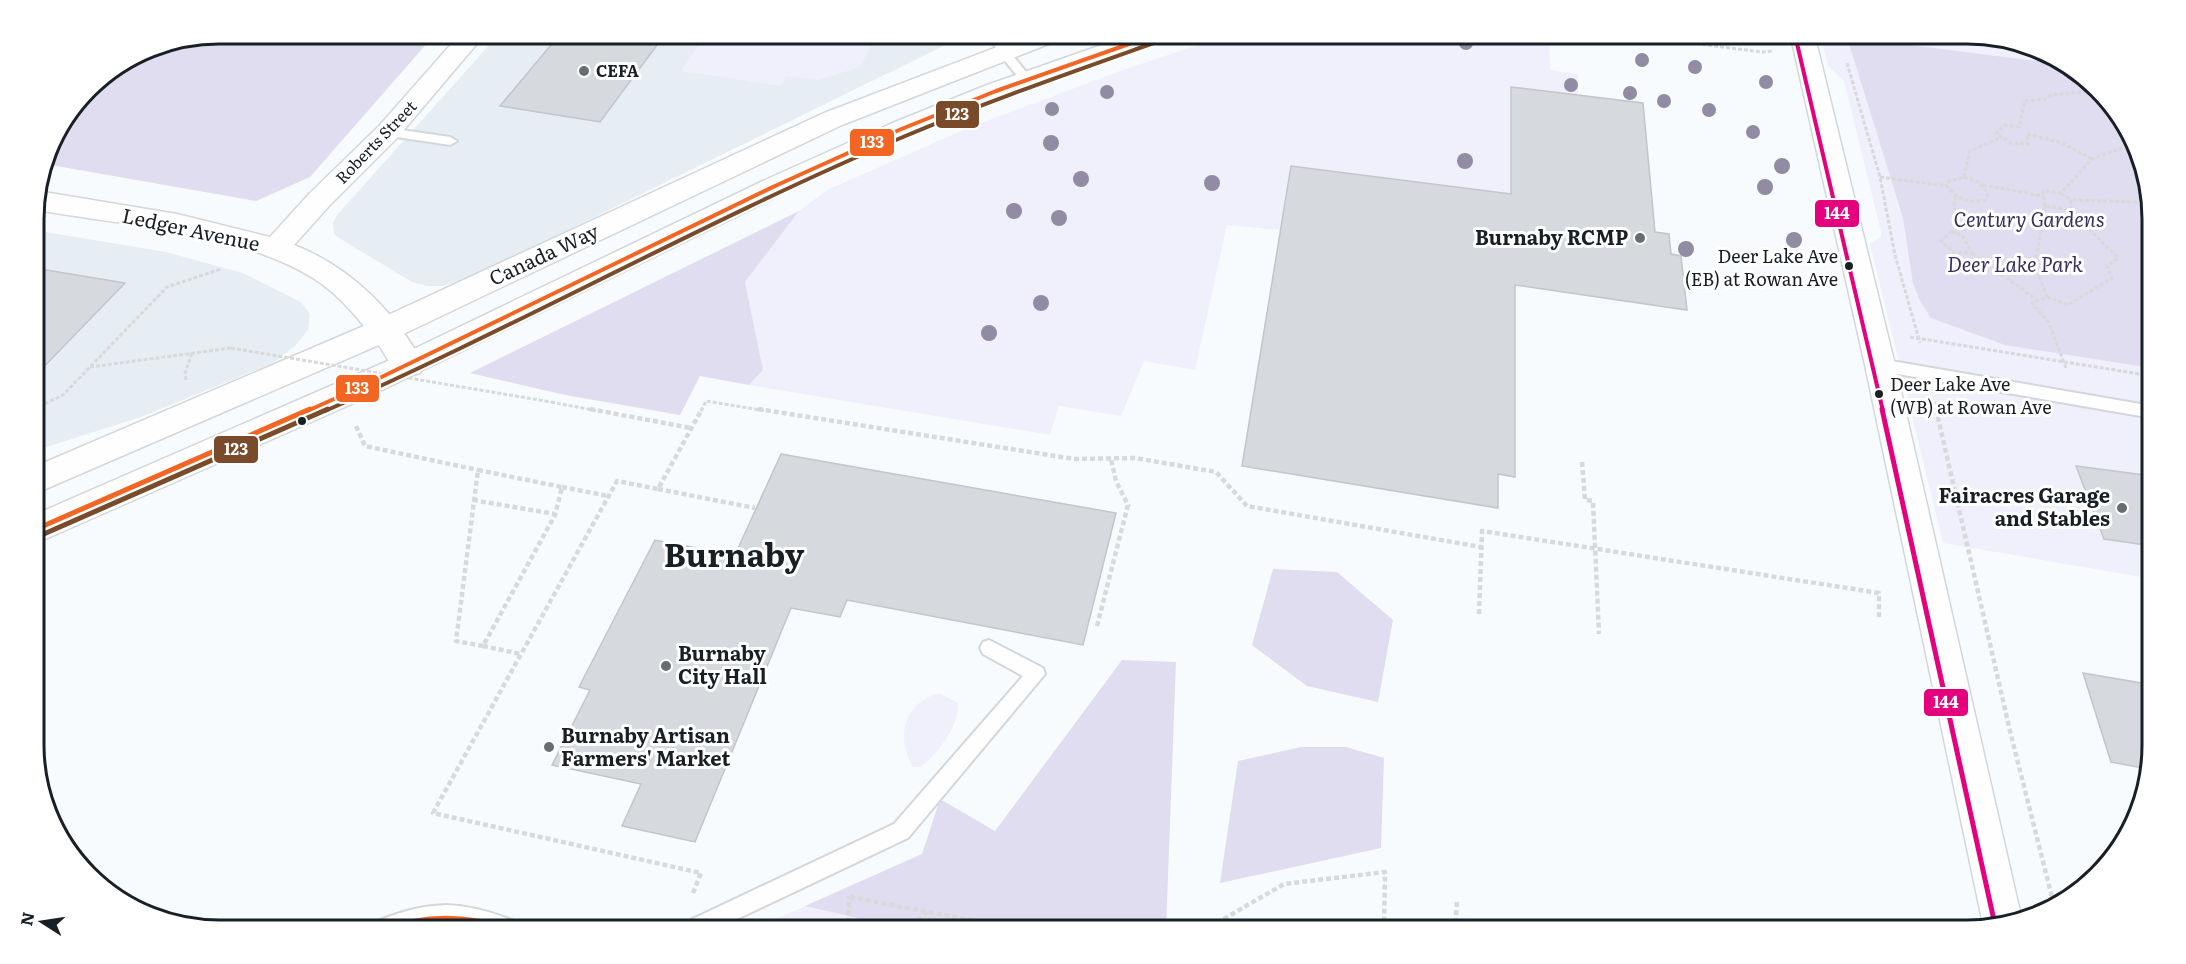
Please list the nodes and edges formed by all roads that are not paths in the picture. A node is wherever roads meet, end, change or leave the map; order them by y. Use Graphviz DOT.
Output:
graph roads {
  1 [pos="465,43"];
  2 [pos="997,43"];
  3 [pos="1000,43"];
  4 [pos="1131,43"];
  5 [pos="1793,43"];
  6 [pos="1026,79"];
  7 [pos="388,132"];
  8 [pos="450,141"];
  9 [pos="44,202"];
  10 [pos="275,249"];
  11 [pos="384,330"];
  12 [pos="408,365"];
  13 [pos="1880,365"];
  14 [pos="2142,410"];
  15 [pos="44,477"];
  16 [pos="44,526"];
  17 [pos="989,648"];
  18 [pos="2001,917"];
  19 [pos="404,920"];
  20 [pos="480,920"];
  21 [pos="712,920"];
  1 -- 7 [label="main road, Roberts Street"];
  2 -- 11 [label="main road, Canada Way"];
  3 -- 6 [label="lane"];
  4 -- 6 [label="main road, Canada Way"];
  5 -- 13 [label="main road"];
  6 -- 12 [label="main road, Canada Way"];
  7 -- 8 [label="lane"];
  7 -- 10 [label="main road, Roberts Street"];
  9 -- 10 [label="main road, Ledger Avenue"];
  10 -- 11 [label="main road, Ledger Avenue"];
  11 -- 12 [label="main road, Ledger Avenue"];
  11 -- 15 [label="main road, Canada Way"];
  12 -- 16 [label="main road, Canada Way"];
  13 -- 14 [label="lane"];
  13 -- 18 [label="main road"];
  17 -- 21 [label="lane"];
  19 -- 20 [label="lane"];
}
